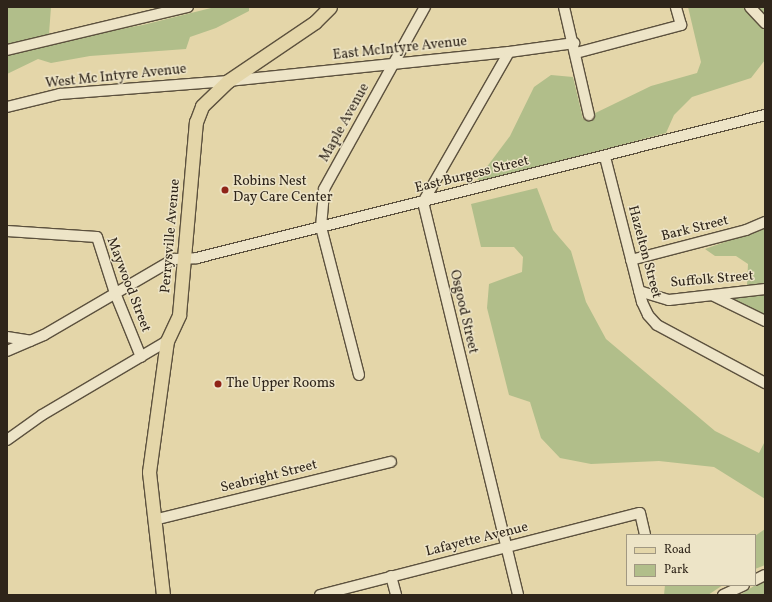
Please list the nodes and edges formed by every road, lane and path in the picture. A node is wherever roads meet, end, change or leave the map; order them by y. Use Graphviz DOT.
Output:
graph roads {
  1 [pos="188,7"];
  2 [pos="330,7"];
  3 [pos="425,7"];
  4 [pos="564,7"];
  5 [pos="676,7"];
  6 [pos="750,7"];
  7 [pos="765,23"];
  8 [pos="574,43"];
  9 [pos="7,50"];
  10 [pos="509,52"];
  11 [pos="576,53"];
  12 [pos="395,63"];
  13 [pos="228,81"];
  14 [pos="7,107"];
  15 [pos="589,115"];
  16 [pos="765,115"];
  17 [pos="605,157"];
  18 [pos="423,202"];
  19 [pos="765,222"];
  20 [pos="321,227"];
  21 [pos="7,231"];
  22 [pos="185,258"];
  23 [pos="631,260"];
  24 [pos="765,290"];
  25 [pos="640,291"];
  26 [pos="114,293"];
  27 [pos="714,296"];
  28 [pos="765,321"];
  29 [pos="7,337"];
  30 [pos="31,341"];
  31 [pos="167,341"];
  32 [pos="7,351"];
  33 [pos="141,357"];
  34 [pos="359,376"];
  35 [pos="765,384"];
  36 [pos="7,440"];
  37 [pos="391,462"];
  38 [pos="154,520"];
  39 [pos="645,534"];
  40 [pos="506,548"];
  41 [pos="391,576"];
  42 [pos="742,586"];
  43 [pos="163,595"];
  44 [pos="323,595"];
  45 [pos="396,595"];
  46 [pos="518,595"];
  47 [pos="723,595"];
  1 -- 9 [label="street"];
  2 -- 13 [label="main road, Perrysville Avenue"];
  3 -- 12 [label="street, Maple Avenue"];
  4 -- 8 [label="street"];
  5 -- 11 [label="street"];
  6 -- 7 [label="street"];
  8 -- 10 [label="street, East McIntyre Avenue"];
  8 -- 11 [label="street"];
  10 -- 12 [label="street, East McIntyre Avenue"];
  10 -- 18 [label="street"];
  11 -- 15 [label="street"];
  12 -- 13 [label="street, East McIntyre Avenue"];
  12 -- 20 [label="street, Maple Avenue"];
  13 -- 14 [label="street, West Mc Intyre Avenue"];
  13 -- 22 [label="main road, Perrysville Avenue"];
  16 -- 17 [label="street, East Burgess Street"];
  17 -- 18 [label="street, East Burgess Street"];
  17 -- 23 [label="street, Hazelton Street"];
  18 -- 20 [label="street, East Burgess Street"];
  18 -- 40 [label="street, Osgood Street"];
  19 -- 23 [label="street, Bark Street"];
  20 -- 22 [label="street, East Burgess Street"];
  20 -- 34 [label="street, Maple Avenue"];
  21 -- 26 [label="street, Maywood Street"];
  22 -- 26 [label="street, East Burgess Street"];
  22 -- 31 [label="main road, Perrysville Avenue"];
  23 -- 25 [label="street, Hazelton Street"];
  24 -- 27 [label="street, Suffolk Street"];
  25 -- 27 [label="street, Suffolk Street"];
  25 -- 35 [label="street, Hazelton Street"];
  26 -- 30 [label="street, East Burgess Street"];
  26 -- 33 [label="street, Maywood Street"];
  27 -- 28 [label="street"];
  29 -- 30 [label="street"];
  30 -- 32 [label="street, East Burgess Street"];
  31 -- 33 [label="street"];
  31 -- 38 [label="main road, Perrysville Avenue"];
  33 -- 36 [label="street"];
  37 -- 38 [label="street, Seabright Street"];
  38 -- 43 [label="main road, Perrysville Avenue"];
  39 -- 40 [label="street, Lafayette Avenue"];
  40 -- 41 [label="street, Lafayette Avenue"];
  40 -- 46 [label="street, Osgood Street"];
  41 -- 44 [label="street, Lafayette Avenue"];
  41 -- 45 [label="street"];
  42 -- 47 [label="street"];
}
